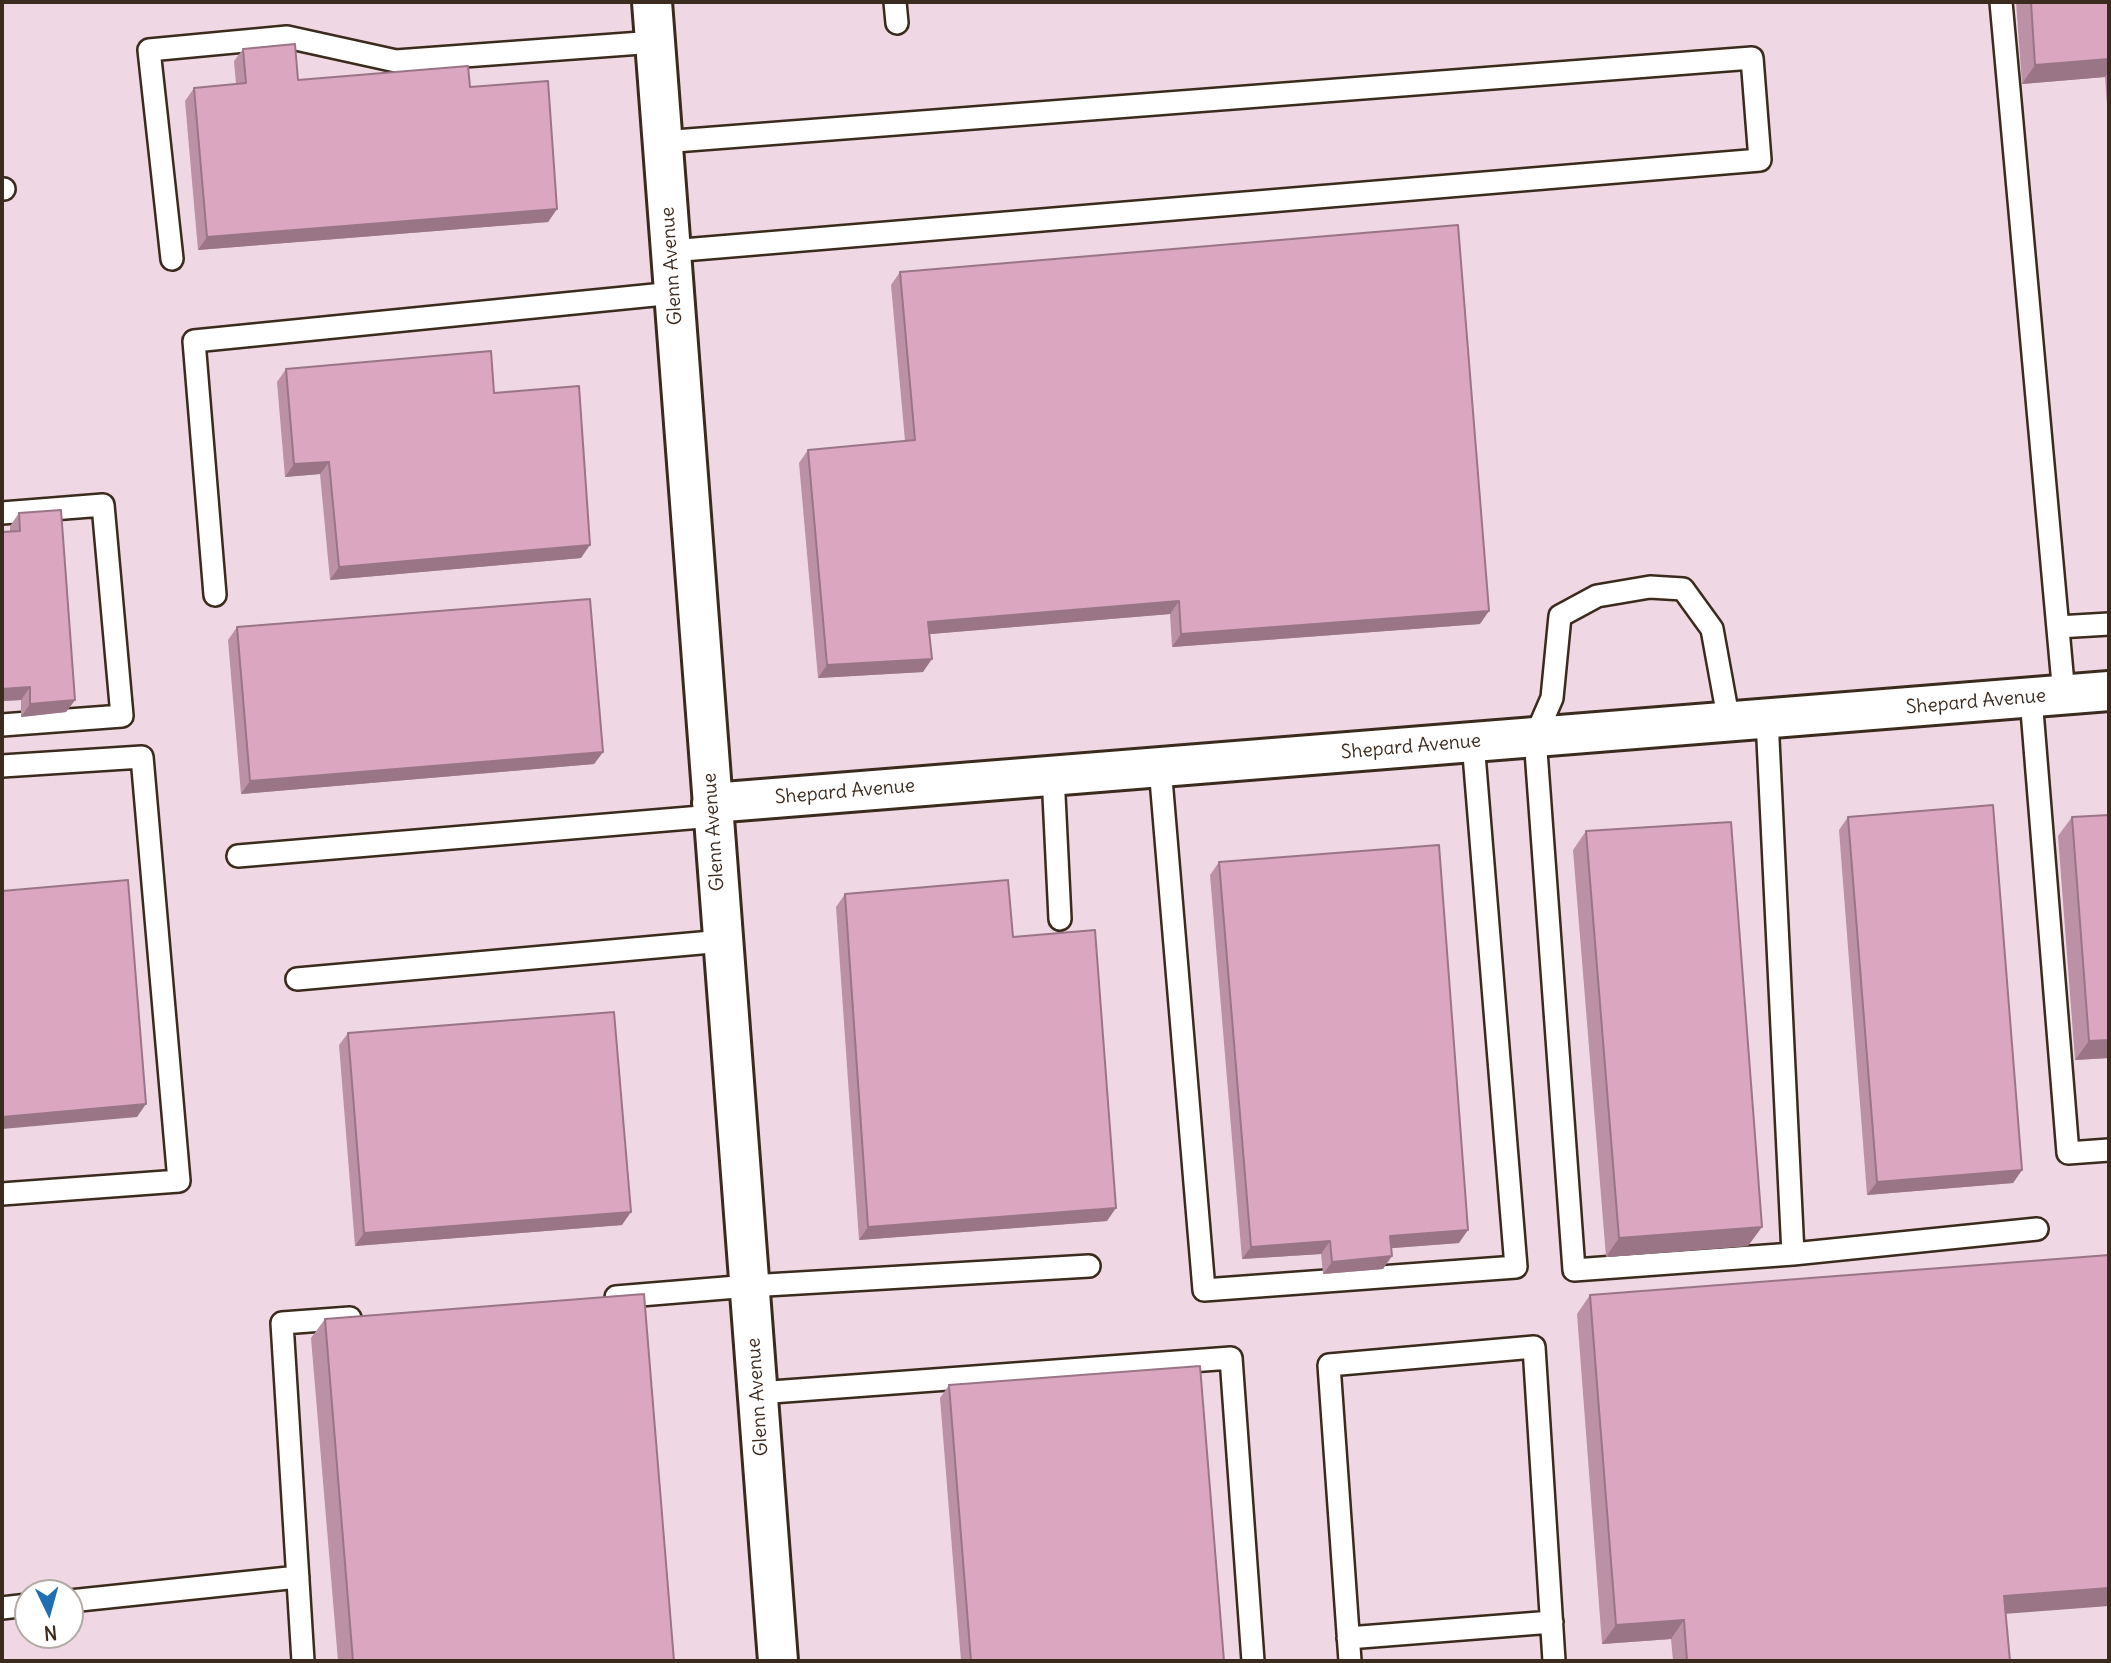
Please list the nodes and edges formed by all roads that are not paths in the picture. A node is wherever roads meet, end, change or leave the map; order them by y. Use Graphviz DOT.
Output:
graph roads {
  1 [pos="652,2"];
  2 [pos="2001,2"];
  3 [pos="655,42"];
  4 [pos="662,142"];
  5 [pos="671,251"];
  6 [pos="172,259"];
  7 [pos="674,293"];
  8 [pos="2,513"];
  9 [pos="215,595"];
  10 [pos="2109,624"];
  11 [pos="2058,627"];
  12 [pos="2109,691"];
  13 [pos="2048,696"];
  14 [pos="1767,719"];
  15 [pos="1729,722"];
  16 [pos="2,725"];
  17 [pos="1535,737"];
  18 [pos="1473,742"];
  19 [pos="2,766"];
  20 [pos="1160,767"];
  21 [pos="1053,775"];
  22 [pos="712,809"];
  23 [pos="238,856"];
  24 [pos="1060,919"];
  25 [pos="723,941"];
  26 [pos="297,979"];
  27 [pos="2109,1150"];
  28 [pos="2,1194"];
  29 [pos="2037,1229"];
  30 [pos="1793,1254"];
  31 [pos="1089,1266"];
  32 [pos="749,1286"];
  33 [pos="598,1298"];
  34 [pos="365,1317"];
  35 [pos="758,1393"];
  36 [pos="298,1577"];
  37 [pos="84,1600"];
  38 [pos="1552,1622"];
  39 [pos="1348,1638"];
  40 [pos="303,1661"];
  41 [pos="778,1661"];
  42 [pos="1253,1661"];
  43 [pos="1350,1661"];
  44 [pos="1554,1661"];
  1 -- 3 [label="street, Glenn Avenue"];
  2 -- 11 [label="lane"];
  3 -- 4 [label="street, Glenn Avenue"];
  3 -- 6 [label="lane"];
  4 -- 5 [label="street, Glenn Avenue"];
  4 -- 5 [label="lane"];
  5 -- 7 [label="street, Glenn Avenue"];
  7 -- 9 [label="lane"];
  7 -- 22 [label="street, Glenn Avenue"];
  8 -- 16 [label="lane"];
  10 -- 11 [label="lane"];
  11 -- 13 [label="lane"];
  12 -- 13 [label="street, Shepard Avenue"];
  13 -- 14 [label="street, Shepard Avenue"];
  13 -- 27 [label="lane"];
  14 -- 15 [label="street, Shepard Avenue"];
  14 -- 30 [label="lane"];
  15 -- 17 [label="street, Shepard Avenue"];
  15 -- 17 [label="lane"];
  17 -- 18 [label="street, Shepard Avenue"];
  17 -- 30 [label="lane"];
  18 -- 20 [label="street, Shepard Avenue"];
  18 -- 20 [label="lane"];
  19 -- 28 [label="lane"];
  20 -- 21 [label="street, Shepard Avenue"];
  21 -- 22 [label="street, Shepard Avenue"];
  21 -- 24 [label="lane"];
  22 -- 23 [label="lane"];
  22 -- 25 [label="street, Glenn Avenue"];
  25 -- 26 [label="lane"];
  25 -- 32 [label="street, Glenn Avenue"];
  29 -- 30 [label="lane"];
  31 -- 32 [label="lane"];
  32 -- 33 [label="lane"];
  32 -- 35 [label="street, Glenn Avenue"];
  34 -- 36 [label="lane"];
  35 -- 41 [label="street, Glenn Avenue"];
  35 -- 42 [label="lane"];
  36 -- 37 [label="lane"];
  36 -- 40 [label="lane"];
  38 -- 39 [label="lane"];
  38 -- 39 [label="lane"];
  38 -- 44 [label="lane"];
  39 -- 43 [label="lane"];
}
